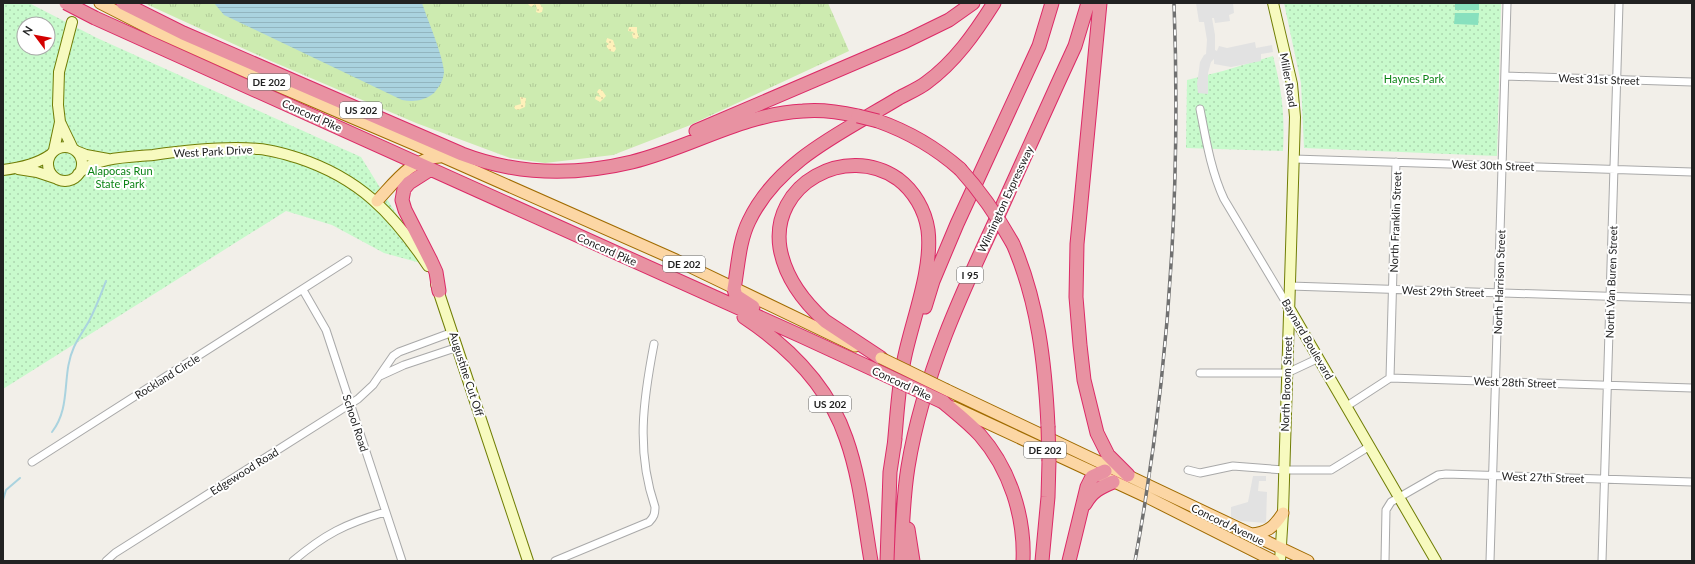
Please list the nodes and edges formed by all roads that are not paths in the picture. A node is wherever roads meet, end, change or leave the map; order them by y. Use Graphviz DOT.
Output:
graph roads {
  1 [pos="66,3"];
  2 [pos="100,3"];
  3 [pos="123,3"];
  4 [pos="974,3"];
  5 [pos="994,3"];
  6 [pos="1052,3"];
  7 [pos="1088,3"];
  8 [pos="1100,3"];
  9 [pos="1273,3"];
  10 [pos="1508,3"];
  11 [pos="1620,3"];
  12 [pos="72,22"];
  13 [pos="1505,76"];
  14 [pos="1617,80"];
  15 [pos="1692,82"];
  16 [pos="1200,109"];
  17 [pos="60,122"];
  18 [pos="75,150"];
  19 [pos="52,152"];
  20 [pos="440,156"];
  21 [pos="1294,159"];
  22 [pos="110,160"];
  23 [pos="417,162"];
  24 [pos="1396,162"];
  25 [pos="1502,166"];
  26 [pos="609,167"];
  27 [pos="16,169"];
  28 [pos="431,169"];
  29 [pos="3,170"];
  30 [pos="1614,170"];
  31 [pos="1692,172"];
  32 [pos="78,174"];
  33 [pos="56,178"];
  34 [pos="377,201"];
  35 [pos="348,260"];
  36 [pos="1290,286"];
  37 [pos="734,289"];
  38 [pos="1393,289"];
  39 [pos="302,290"];
  40 [pos="439,290"];
  41 [pos="1498,293"];
  42 [pos="712,296"];
  43 [pos="1610,297"];
  44 [pos="1692,299"];
  45 [pos="1288,306"];
  46 [pos="453,332"];
  47 [pos="801,336"];
  48 [pos="654,344"];
  49 [pos="458,347"];
  50 [pos="881,358"];
  51 [pos="1319,358"];
  52 [pos="1287,372"];
  53 [pos="1200,373"];
  54 [pos="378,378"];
  55 [pos="1390,378"];
  56 [pos="1496,382"];
  57 [pos="1608,385"];
  58 [pos="1692,388"];
  59 [pos="945,396"];
  60 [pos="350,404"];
  61 [pos="1347,406"];
  62 [pos="919,414"];
  63 [pos="1370,446"];
  64 [pos="894,447"];
  65 [pos="32,462"];
  66 [pos="1188,470"];
  67 [pos="1284,470"];
  68 [pos="1101,473"];
  69 [pos="1128,475"];
  70 [pos="1492,475"];
  71 [pos="1605,479"];
  72 [pos="1113,482"];
  73 [pos="1692,482"];
  74 [pos="1149,486"];
  75 [pos="1147,497"];
  76 [pos="1400,497"];
  77 [pos="385,512"];
  78 [pos="1283,513"];
  79 [pos="1078,522"];
  80 [pos="1251,534"];
  81 [pos="1281,549"];
  82 [pos="106,561"];
  83 [pos="292,561"];
  84 [pos="402,561"];
  85 [pos="528,561"];
  86 [pos="555,561"];
  87 [pos="870,561"];
  88 [pos="887,561"];
  89 [pos="901,561"];
  90 [pos="913,561"];
  91 [pos="1023,561"];
  92 [pos="1042,561"];
  93 [pos="1069,561"];
  94 [pos="1274,561"];
  95 [pos="1280,561"];
  96 [pos="1308,561"];
  97 [pos="1385,561"];
  98 [pos="1436,561"];
  99 [pos="1490,561"];
  100 [pos="1602,561"];
  1 -- 23 [label="highway, Concord Pike / US 202, bridge"];
  2 -- 20 [label="main road, Concord Pike / DE 202"];
  3 -- 26 [label="highway, US 202"];
  4 -- 26 [label="highway"];
  5 -- 37 [label="highway"];
  6 -- 64 [label="highway"];
  7 -- 62 [label="highway, Wilmington Expressway / I 95"];
  8 -- 69 [label="highway"];
  9 -- 21 [label="street, Miller Road"];
  10 -- 13 [label="street, North Harrison Street"];
  11 -- 14 [label="street, North Van Buren Street"];
  12 -- 17 [label="street"];
  13 -- 14 [label="street, West 31st Street"];
  13 -- 25 [label="street, North Harrison Street"];
  14 -- 15 [label="street, West 31st Street"];
  14 -- 30 [label="street, North Van Buren Street"];
  16 -- 45 [label="street, Baynard Boulevard"];
  17 -- 18 [label="street"];
  17 -- 19 [label="street"];
  18 -- 19 [label="street"];
  18 -- 22 [label="street, West Park Drive"];
  18 -- 32 [label="street"];
  19 -- 27 [label="street"];
  19 -- 33 [label="street"];
  20 -- 23 [label="main road"];
  20 -- 37 [label="main road, Concord Pike / DE 202"];
  21 -- 24 [label="street, West 30th Street"];
  21 -- 36 [label="street, North Broom Street"];
  22 -- 32 [label="street, West Park Drive"];
  22 -- 34 [label="street, West Park Drive"];
  23 -- 28 [label="highway, Concord Pike / US 202"];
  23 -- 34 [label="main road"];
  24 -- 25 [label="street, West 30th Street"];
  24 -- 38 [label="street, North Franklin Street"];
  25 -- 30 [label="street, West 30th Street"];
  25 -- 41 [label="street, North Harrison Street"];
  26 -- 92 [label="highway, US 202, bridge"];
  27 -- 29 [label="street"];
  27 -- 33 [label="street"];
  28 -- 40 [label="highway"];
  28 -- 42 [label="highway, Concord Pike / US 202"];
  30 -- 31 [label="street, West 30th Street"];
  30 -- 43 [label="street, North Van Buren Street"];
  32 -- 33 [label="street"];
  34 -- 40 [label="street, Augustine Cut Off"];
  35 -- 39 [label="street, Rockland Circle"];
  36 -- 38 [label="street, West 29th Street"];
  36 -- 45 [label="street, North Broom Street"];
  37 -- 47 [label="highway"];
  37 -- 50 [label="main road, Concord Pike / DE 202"];
  38 -- 41 [label="street, West 29th Street"];
  38 -- 55 [label="street, North Franklin Street"];
  39 -- 60 [label="street, School Road"];
  39 -- 65 [label="street, Rockland Circle"];
  40 -- 46 [label="street, Augustine Cut Off"];
  41 -- 43 [label="street, West 29th Street"];
  41 -- 56 [label="street, North Harrison Street"];
  42 -- 47 [label="highway, Concord Pike / DE 202"];
  42 -- 87 [label="highway, US 202"];
  43 -- 44 [label="street, West 29th Street"];
  43 -- 57 [label="street, North Van Buren Street"];
  45 -- 51 [label="street, Baynard Boulevard"];
  45 -- 52 [label="street, North Broom Street"];
  46 -- 49 [label="street, Augustine Cut Off"];
  46 -- 54 [label="street, Edgewood Road"];
  47 -- 59 [label="highway, Concord Pike / DE 202, bridge"];
  48 -- 86 [label="street"];
  49 -- 54 [label="street, Edgewood Road"];
  49 -- 85 [label="street, Augustine Cut Off"];
  50 -- 59 [label="main road, Concord Pike / DE 202, bridge"];
  50 -- 64 [label="highway"];
  51 -- 52 [label="street"];
  51 -- 61 [label="street, Baynard Boulevard"];
  52 -- 53 [label="street"];
  52 -- 67 [label="street, North Broom Street"];
  54 -- 60 [label="street, Edgewood Road"];
  55 -- 56 [label="street, West 28th Street"];
  55 -- 61 [label="street"];
  56 -- 57 [label="street, West 28th Street"];
  56 -- 70 [label="street, North Harrison Street"];
  57 -- 58 [label="street, West 28th Street"];
  57 -- 71 [label="street, North Van Buren Street"];
  59 -- 68 [label="main road, Concord Pike / DE 202"];
  59 -- 69 [label="main road, Concord Pike / DE 202"];
  59 -- 91 [label="highway"];
  60 -- 77 [label="street, School Road"];
  60 -- 82 [label="street, Edgewood Road"];
  61 -- 63 [label="street, Baynard Boulevard"];
  62 -- 89 [label="highway, Wilmington Expressway / I 95"];
  62 -- 90 [label="highway"];
  63 -- 67 [label="street"];
  63 -- 76 [label="street, Baynard Boulevard"];
  64 -- 88 [label="highway"];
  66 -- 67 [label="street"];
  67 -- 78 [label="street, North Broom Street"];
  68 -- 72 [label="main road, Concord Pike / DE 202"];
  68 -- 79 [label="highway"];
  68 -- 81 [label="main road"];
  69 -- 74 [label="main road, Concord Pike / DE 202"];
  70 -- 71 [label="street, West 27th Street"];
  70 -- 76 [label="street, West 27th Street"];
  70 -- 99 [label="street, North Harrison Street"];
  71 -- 73 [label="street, West 27th Street"];
  71 -- 100 [label="street, North Van Buren Street"];
  72 -- 75 [label="main road, Concord Pike / DE 202"];
  72 -- 79 [label="highway"];
  74 -- 80 [label="main road, Concord Avenue / DE 202"];
  75 -- 94 [label="main road, Concord Avenue / DE 202"];
  76 -- 97 [label="street, West 27th Street"];
  76 -- 98 [label="street, Baynard Boulevard"];
  77 -- 83 [label="street"];
  77 -- 84 [label="street, School Road"];
  78 -- 80 [label="main road"];
  78 -- 81 [label="street, North Broom Street"];
  79 -- 93 [label="highway"];
  80 -- 81 [label="main road, Concord Avenue / DE 202"];
  81 -- 95 [label="street, North Broom Street"];
  81 -- 96 [label="main road, Concord Avenue / DE 202"];
}
